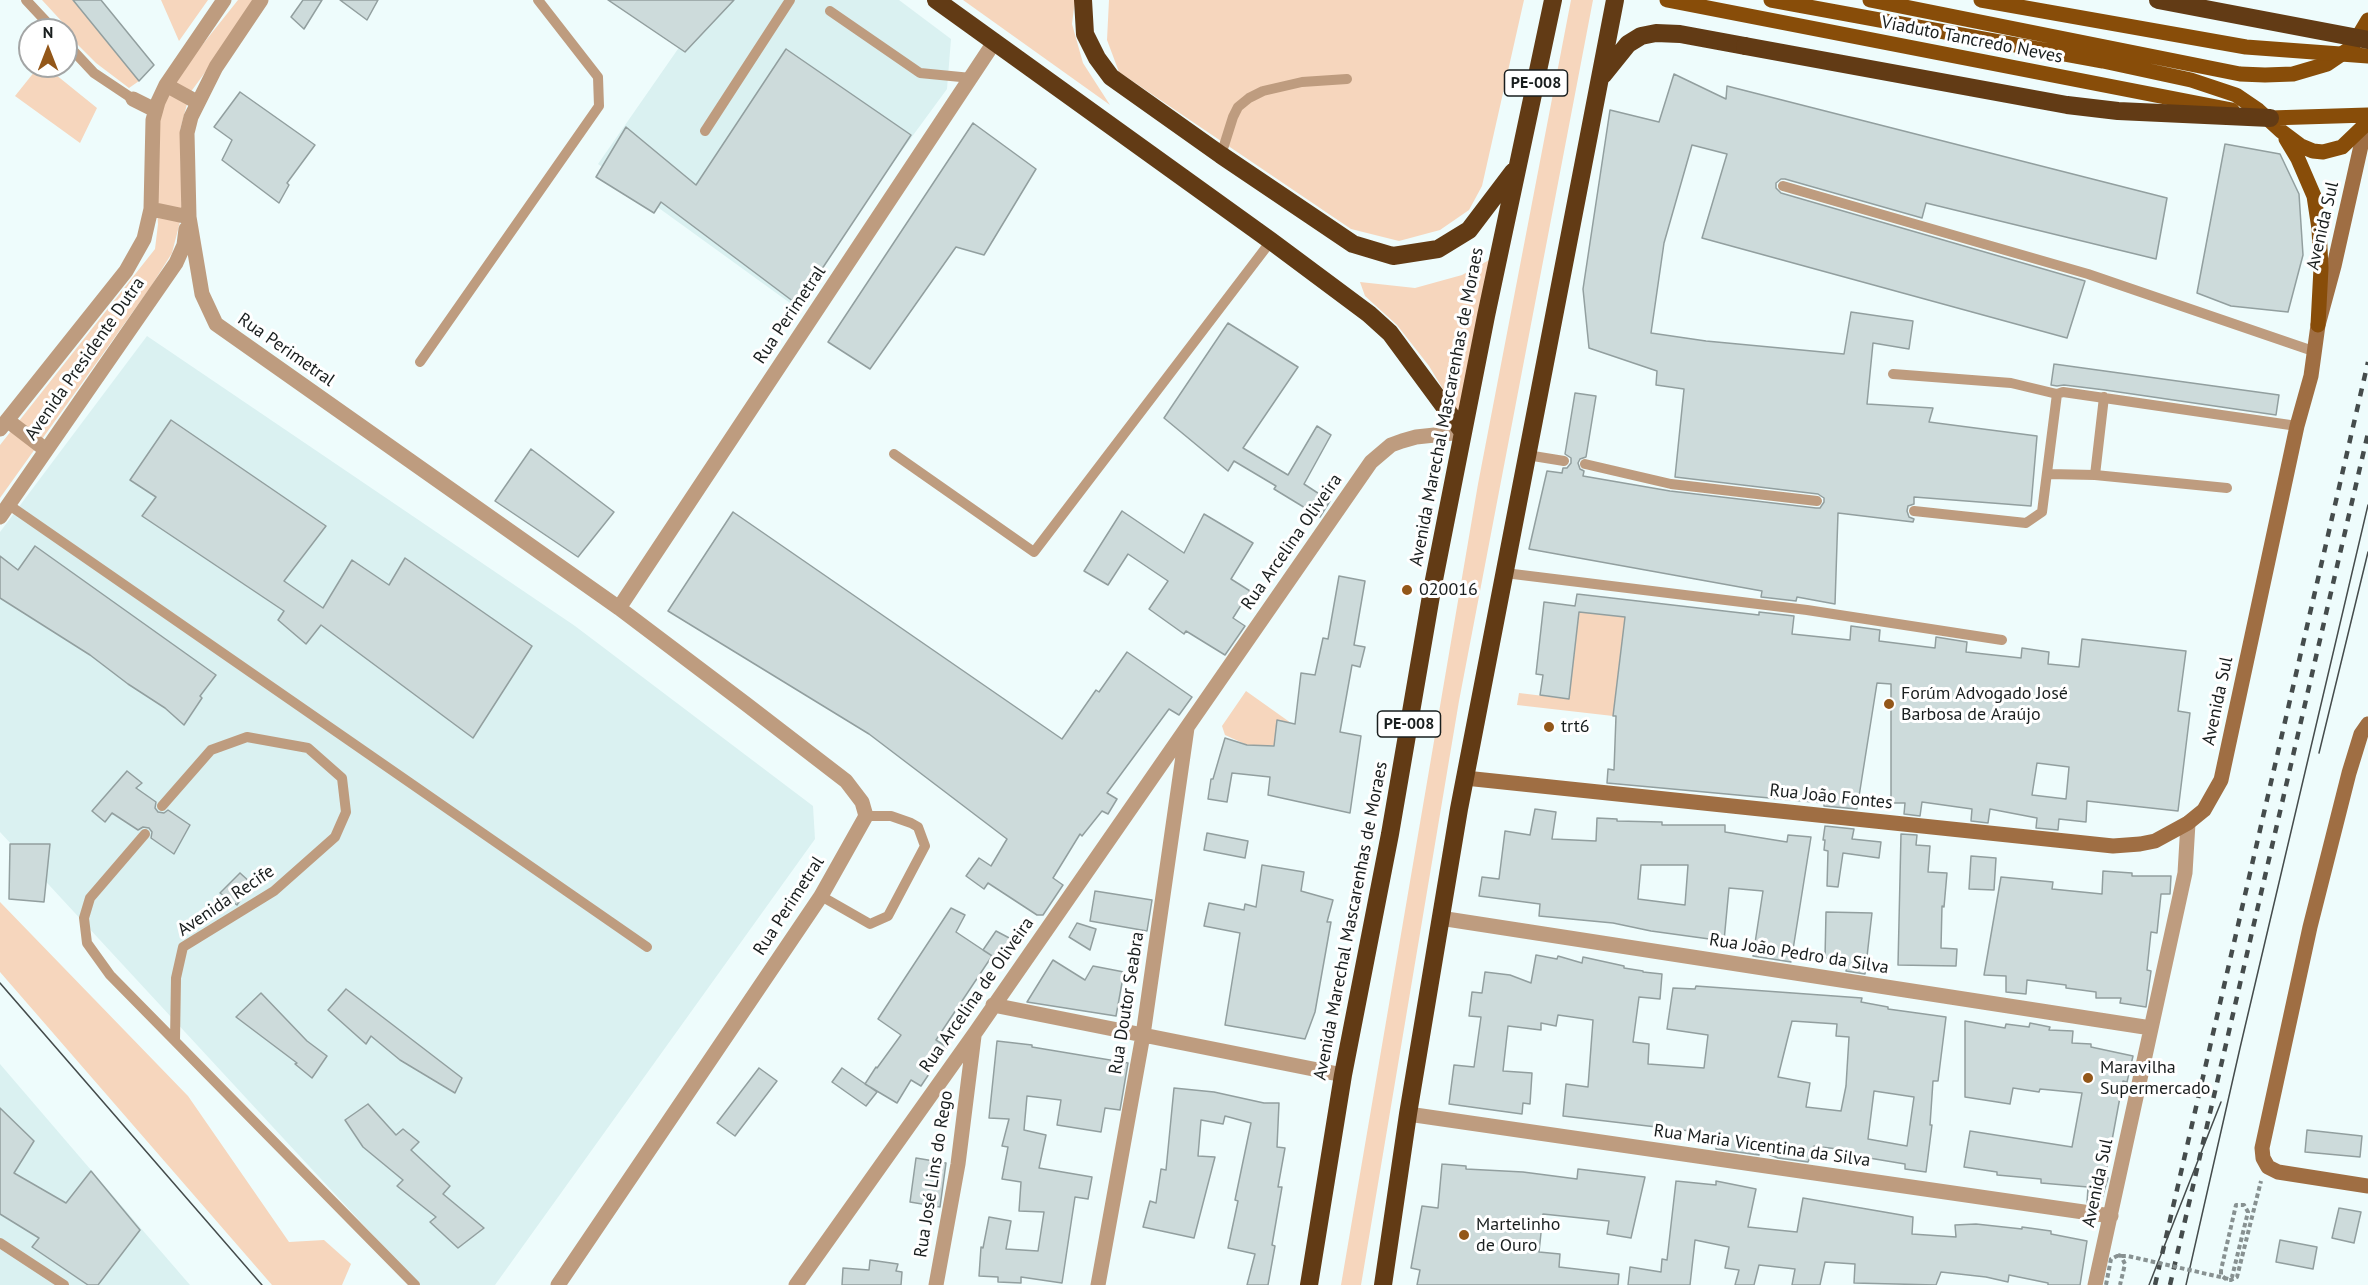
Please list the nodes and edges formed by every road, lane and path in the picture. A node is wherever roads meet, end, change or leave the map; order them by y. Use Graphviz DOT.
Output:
graph roads {
  1 [pos="26,0"];
  2 [pos="224,0"];
  3 [pos="261,0"];
  4 [pos="538,0"];
  5 [pos="790,0"];
  6 [pos="936,0"];
  7 [pos="1083,0"];
  8 [pos="1553,0"];
  9 [pos="1615,0"];
  10 [pos="1667,0"];
  11 [pos="1771,0"];
  12 [pos="1870,0"];
  13 [pos="1981,0"];
  14 [pos="2158,0"];
  15 [pos="830,11"];
  16 [pos="43,18"];
  17 [pos="2368,20"];
  18 [pos="2368,40"];
  19 [pos="993,44"];
  20 [pos="78,56"];
  21 [pos="2368,56"];
  22 [pos="2192,72"];
  23 [pos="971,78"];
  24 [pos="1347,79"];
  25 [pos="1600,79"];
  26 [pos="166,85"];
  27 [pos="133,99"];
  28 [pos="197,102"];
  29 [pos="155,110"];
  30 [pos="2367,118"];
  31 [pos="2276,125"];
  32 [pos="705,131"];
  33 [pos="1221,155"];
  34 [pos="1518,165"];
  35 [pos="1783,186"];
  36 [pos="151,209"];
  37 [pos="189,217"];
  38 [pos="1271,241"];
  39 [pos="2318,325"];
  40 [pos="2313,351"];
  41 [pos="420,362"];
  42 [pos="1893,374"];
  43 [pos="2057,394"];
  44 [pos="2104,397"];
  45 [pos="4,424"];
  46 [pos="2297,426"];
  47 [pos="1463,432"];
  48 [pos="46,450"];
  49 [pos="894,454"];
  50 [pos="1527,455"];
  51 [pos="1564,461"];
  52 [pos="1585,464"];
  53 [pos="2048,474"];
  54 [pos="2095,475"];
  55 [pos="2227,488"];
  56 [pos="1817,501"];
  57 [pos="4,511"];
  58 [pos="1914,511"];
  59 [pos="1504,573"];
  60 [pos="619,608"];
  61 [pos="2002,640"];
  62 [pos="2368,724"];
  63 [pos="1188,725"];
  64 [pos="1465,778"];
  65 [pos="162,806"];
  66 [pos="866,816"];
  67 [pos="2188,823"];
  68 [pos="145,834"];
  69 [pos="821,897"];
  70 [pos="1440,918"];
  71 [pos="647,947"];
  72 [pos="993,1005"];
  73 [pos="2151,1028"];
  74 [pos="975,1033"];
  75 [pos="1143,1035"];
  76 [pos="175,1040"];
  77 [pos="1344,1075"];
  78 [pos="1408,1114"];
  79 [pos="2278,1172"];
  80 [pos="2368,1186"];
  81 [pos="2111,1216"];
  82 [pos="0,1243"];
  83 [pos="2125,1264"];
  84 [pos="64,1285"];
  85 [pos="415,1285"];
  86 [pos="558,1285"];
  87 [pos="796,1285"];
  88 [pos="936,1285"];
  89 [pos="1098,1285"];
  90 [pos="1309,1285"];
  91 [pos="1383,1285"];
  92 [pos="2095,1285"];
  93 [pos="2106,1285"];
  94 [pos="2121,1285"];
  1 -- 16 [label="lane"];
  2 -- 26 [label="street"];
  3 -- 28 [label="street, Rua Perimetral"];
  4 -- 41 [label="lane"];
  5 -- 32 [label="lane"];
  6 -- 19 [label="highway"];
  7 -- 33 [label="highway"];
  8 -- 34 [label="highway, Avenida Marechal Mascarenhas de Moraes / PE-008"];
  9 -- 25 [label="highway"];
  10 -- 31 [label="main road, Viaduto Tancredo Neves, bridge"];
  11 -- 22 [label="main road"];
  12 -- 22 [label="main road"];
  13 -- 21 [label="main road, bridge"];
  14 -- 18 [label="highway, bridge"];
  15 -- 23 [label="lane"];
  17 -- 22 [label="main road"];
  19 -- 23 [label="street, Rua Perimetral"];
  19 -- 38 [label="highway"];
  20 -- 27 [label="lane"];
  22 -- 31 [label="main road"];
  23 -- 60 [label="street, Rua Perimetral"];
  24 -- 33 [label="lane"];
  25 -- 31 [label="highway, bridge"];
  25 -- 50 [label="highway"];
  26 -- 28 [label="street"];
  26 -- 29 [label="street"];
  27 -- 29 [label="street"];
  28 -- 37 [label="street, Rua Perimetral"];
  29 -- 36 [label="street"];
  30 -- 31 [label="main road"];
  30 -- 31 [label="main road"];
  30 -- 39 [label="street, Avenida Sul"];
  31 -- 39 [label="main road"];
  33 -- 34 [label="highway"];
  34 -- 47 [label="highway, Avenida Marechal Mascarenhas de Moraes / PE-008"];
  35 -- 40 [label="lane"];
  36 -- 37 [label="street"];
  36 -- 45 [label="street, Avenida Presidente Dutra"];
  37 -- 48 [label="street, Avenida Presidente Dutra"];
  37 -- 60 [label="street, Rua Perimetral"];
  38 -- 47 [label="highway"];
  38 -- 49 [label="lane"];
  39 -- 40 [label="street, Avenida Sul"];
  40 -- 46 [label="street, Avenida Sul"];
  42 -- 43 [label="lane"];
  43 -- 44 [label="lane"];
  43 -- 53 [label="lane"];
  44 -- 46 [label="lane"];
  44 -- 54 [label="lane"];
  45 -- 48 [label="street"];
  46 -- 67 [label="street, Avenida Sul"];
  47 -- 63 [label="street, Rua Arcelina Oliveira"];
  47 -- 77 [label="highway, Avenida Marechal Mascarenhas de Moraes / PE-008"];
  48 -- 57 [label="street, Avenida Presidente Dutra"];
  50 -- 51 [label="lane"];
  50 -- 59 [label="highway"];
  52 -- 56 [label="lane"];
  53 -- 54 [label="lane"];
  53 -- 58 [label="lane"];
  54 -- 55 [label="lane"];
  57 -- 71 [label="lane"];
  59 -- 61 [label="lane"];
  59 -- 64 [label="highway"];
  60 -- 66 [label="street, Rua Perimetral"];
  62 -- 79 [label="street"];
  63 -- 72 [label="street, Rua Arcelina de Oliveira"];
  63 -- 75 [label="street, Rua Doutor Seabra"];
  64 -- 67 [label="street, Rua João Fontes"];
  64 -- 70 [label="highway"];
  65 -- 76 [label="lane, Avenida Recife"];
  66 -- 69 [label="street, Rua Perimetral"];
  66 -- 69 [label="lane"];
  67 -- 73 [label="street, Avenida Sul"];
  68 -- 76 [label="lane"];
  69 -- 86 [label="street, Rua Perimetral"];
  70 -- 73 [label="street, Rua João Pedro da Silva"];
  70 -- 78 [label="highway"];
  72 -- 74 [label="street, Rua Arcelina de Oliveira"];
  72 -- 75 [label="street"];
  73 -- 81 [label="street, Avenida Sul"];
  74 -- 87 [label="street, Rua Arcelina de Oliveira"];
  74 -- 88 [label="street, Rua José Lins do Rego"];
  75 -- 77 [label="street"];
  75 -- 89 [label="street, Rua Doutor Seabra"];
  76 -- 85 [label="lane"];
  77 -- 90 [label="highway, Avenida Marechal Mascarenhas de Moraes / PE-008"];
  78 -- 81 [label="street, Rua Maria Vicentina da Silva"];
  78 -- 91 [label="highway"];
  79 -- 80 [label="street"];
  79 -- 93 [label="path, bridge"];
  81 -- 92 [label="street, Avenida Sul"];
  82 -- 84 [label="lane"];
  83 -- 94 [label="path"];
}
